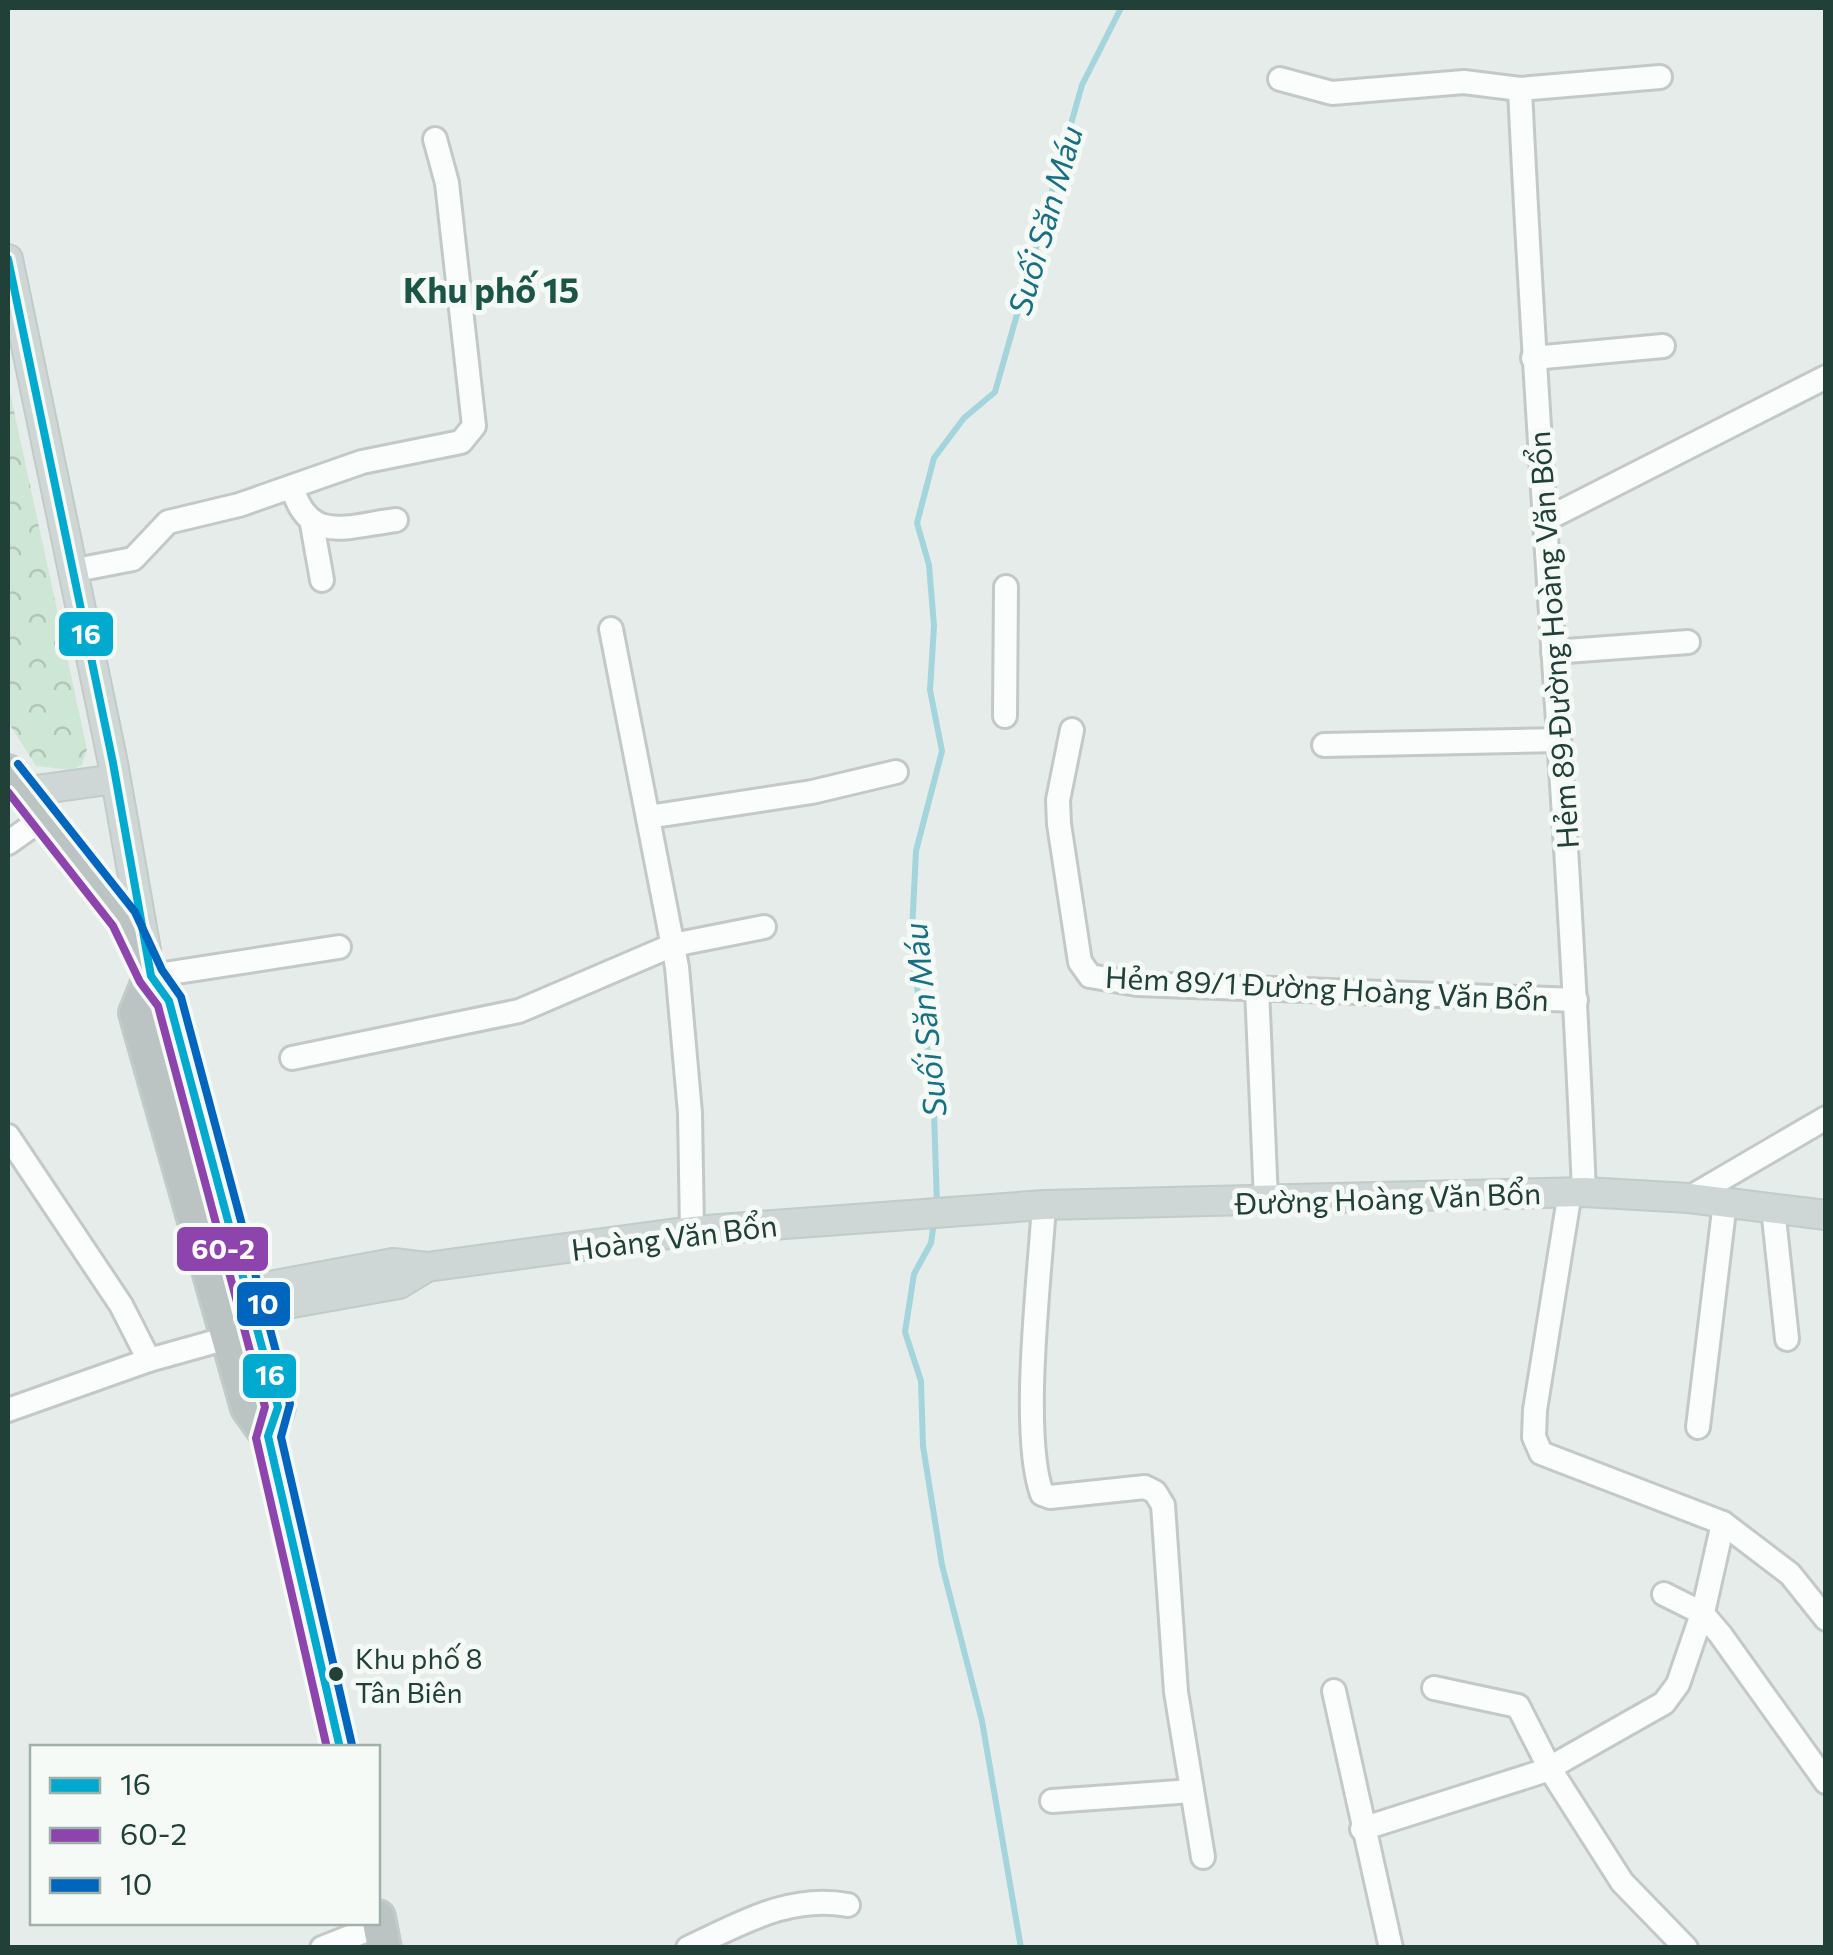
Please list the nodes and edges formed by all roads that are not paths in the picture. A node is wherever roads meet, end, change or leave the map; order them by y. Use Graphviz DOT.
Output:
graph roads {
  1 [pos="1660,77"];
  2 [pos="1280,79"];
  3 [pos="1520,88"];
  4 [pos="434,139"];
  5 [pos="8,259"];
  6 [pos="1663,346"];
  7 [pos="1532,358"];
  8 [pos="1826,376"];
  9 [pos="292,486"];
  10 [pos="396,520"];
  11 [pos="1545,520"];
  12 [pos="312,524"];
  13 [pos="71,571"];
  14 [pos="322,580"];
  15 [pos="1006,587"];
  16 [pos="611,628"];
  17 [pos="1688,642"];
  18 [pos="1553,652"];
  19 [pos="1005,716"];
  20 [pos="1072,730"];
  21 [pos="1559,740"];
  22 [pos="1324,746"];
  23 [pos="896,772"];
  24 [pos="116,779"];
  25 [pos="15,782"];
  26 [pos="648,817"];
  27 [pos="43,818"];
  28 [pos="8,843"];
  29 [pos="764,927"];
  30 [pos="673,945"];
  31 [pos="339,947"];
  32 [pos="151,976"];
  33 [pos="1257,988"];
  34 [pos="1576,1000"];
  35 [pos="292,1058"];
  36 [pos="1826,1118"];
  37 [pos="8,1136"];
  38 [pos="1577,1192"];
  39 [pos="1690,1198"];
  40 [pos="1266,1200"];
  41 [pos="1725,1202"];
  42 [pos="1044,1206"];
  43 [pos="1773,1208"];
  44 [pos="936,1212"];
  45 [pos="1826,1215"];
  46 [pos="692,1231"];
  47 [pos="239,1313"];
  48 [pos="1788,1339"];
  49 [pos="150,1360"];
  50 [pos="8,1410"];
  51 [pos="1698,1428"];
  52 [pos="1723,1523"];
  53 [pos="1664,1594"];
  54 [pos="1821,1605"];
  55 [pos="1702,1614"];
  56 [pos="1434,1688"];
  57 [pos="1334,1690"];
  58 [pos="339,1745"];
  59 [pos="1550,1769"];
  60 [pos="1826,1782"];
  61 [pos="1192,1790"];
  62 [pos="1052,1801"];
  63 [pos="1362,1829"];
  64 [pos="1203,1857"];
  65 [pos="848,1905"];
  66 [pos="380,1930"];
  67 [pos="322,1948"];
  68 [pos="688,1948"];
  69 [pos="1392,1948"];
  70 [pos="1686,1948"];
  1 -- 3 [label="street"];
  2 -- 3 [label="street"];
  3 -- 7 [label="street, Hẻm 89 Đường Hoàng Văn Bổn"];
  4 -- 9 [label="street"];
  5 -- 13 [label="main road"];
  6 -- 7 [label="street"];
  7 -- 11 [label="street, Hẻm 89 Đường Hoàng Văn Bổn"];
  8 -- 11 [label="street"];
  9 -- 12 [label="street"];
  9 -- 13 [label="street"];
  10 -- 12 [label="street"];
  11 -- 18 [label="street, Hẻm 89 Đường Hoàng Văn Bổn"];
  12 -- 14 [label="street"];
  13 -- 24 [label="main road"];
  15 -- 19 [label="street"];
  16 -- 26 [label="street"];
  17 -- 18 [label="street"];
  18 -- 21 [label="street, Hẻm 89 Đường Hoàng Văn Bổn"];
  20 -- 33 [label="street, Hẻm 89/1 Đường Hoàng Văn Bổn"];
  21 -- 22 [label="street"];
  21 -- 34 [label="street, Hẻm 89 Đường Hoàng Văn Bổn"];
  23 -- 26 [label="street"];
  24 -- 25 [label="main road"];
  24 -- 32 [label="main road"];
  25 -- 27 [label="highway"];
  26 -- 30 [label="street"];
  27 -- 28 [label="street"];
  27 -- 32 [label="highway"];
  29 -- 30 [label="street"];
  30 -- 35 [label="street"];
  30 -- 46 [label="street"];
  31 -- 32 [label="street"];
  32 -- 47 [label="highway"];
  33 -- 34 [label="street, Hẻm 89/1 Đường Hoàng Văn Bổn"];
  33 -- 40 [label="street"];
  34 -- 38 [label="street, Hẻm 89 Đường Hoàng Văn Bổn"];
  36 -- 39 [label="street"];
  37 -- 49 [label="street"];
  38 -- 39 [label="main road, Đường Hoàng Văn Bổn"];
  38 -- 40 [label="main road, Đường Hoàng Văn Bổn"];
  38 -- 52 [label="street, Hẻm 89 Đường Hoàng Văn Bổn"];
  39 -- 41 [label="main road, Đường Hoàng Văn Bổn"];
  40 -- 42 [label="main road, Đường Hoàng Văn Bổn"];
  41 -- 43 [label="main road, Đường Hoàng Văn Bổn"];
  41 -- 51 [label="street"];
  42 -- 44 [label="main road, Đường Hoàng Văn Bổn"];
  42 -- 61 [label="street"];
  43 -- 45 [label="main road, Đường Hoàng Văn Bổn"];
  43 -- 48 [label="street"];
  44 -- 46 [label="main road, Hoàng Văn Bổn"];
  46 -- 47 [label="main road, Hoàng Văn Bổn"];
  47 -- 49 [label="street"];
  47 -- 58 [label="highway"];
  49 -- 50 [label="street"];
  52 -- 54 [label="street"];
  52 -- 55 [label="street"];
  53 -- 55 [label="street"];
  55 -- 59 [label="street"];
  55 -- 60 [label="street"];
  56 -- 59 [label="street"];
  57 -- 63 [label="street"];
  59 -- 63 [label="street"];
  59 -- 70 [label="street"];
  61 -- 62 [label="street"];
  61 -- 64 [label="street"];
  63 -- 69 [label="street"];
  65 -- 68 [label="street"];
  66 -- 67 [label="street"];
}
